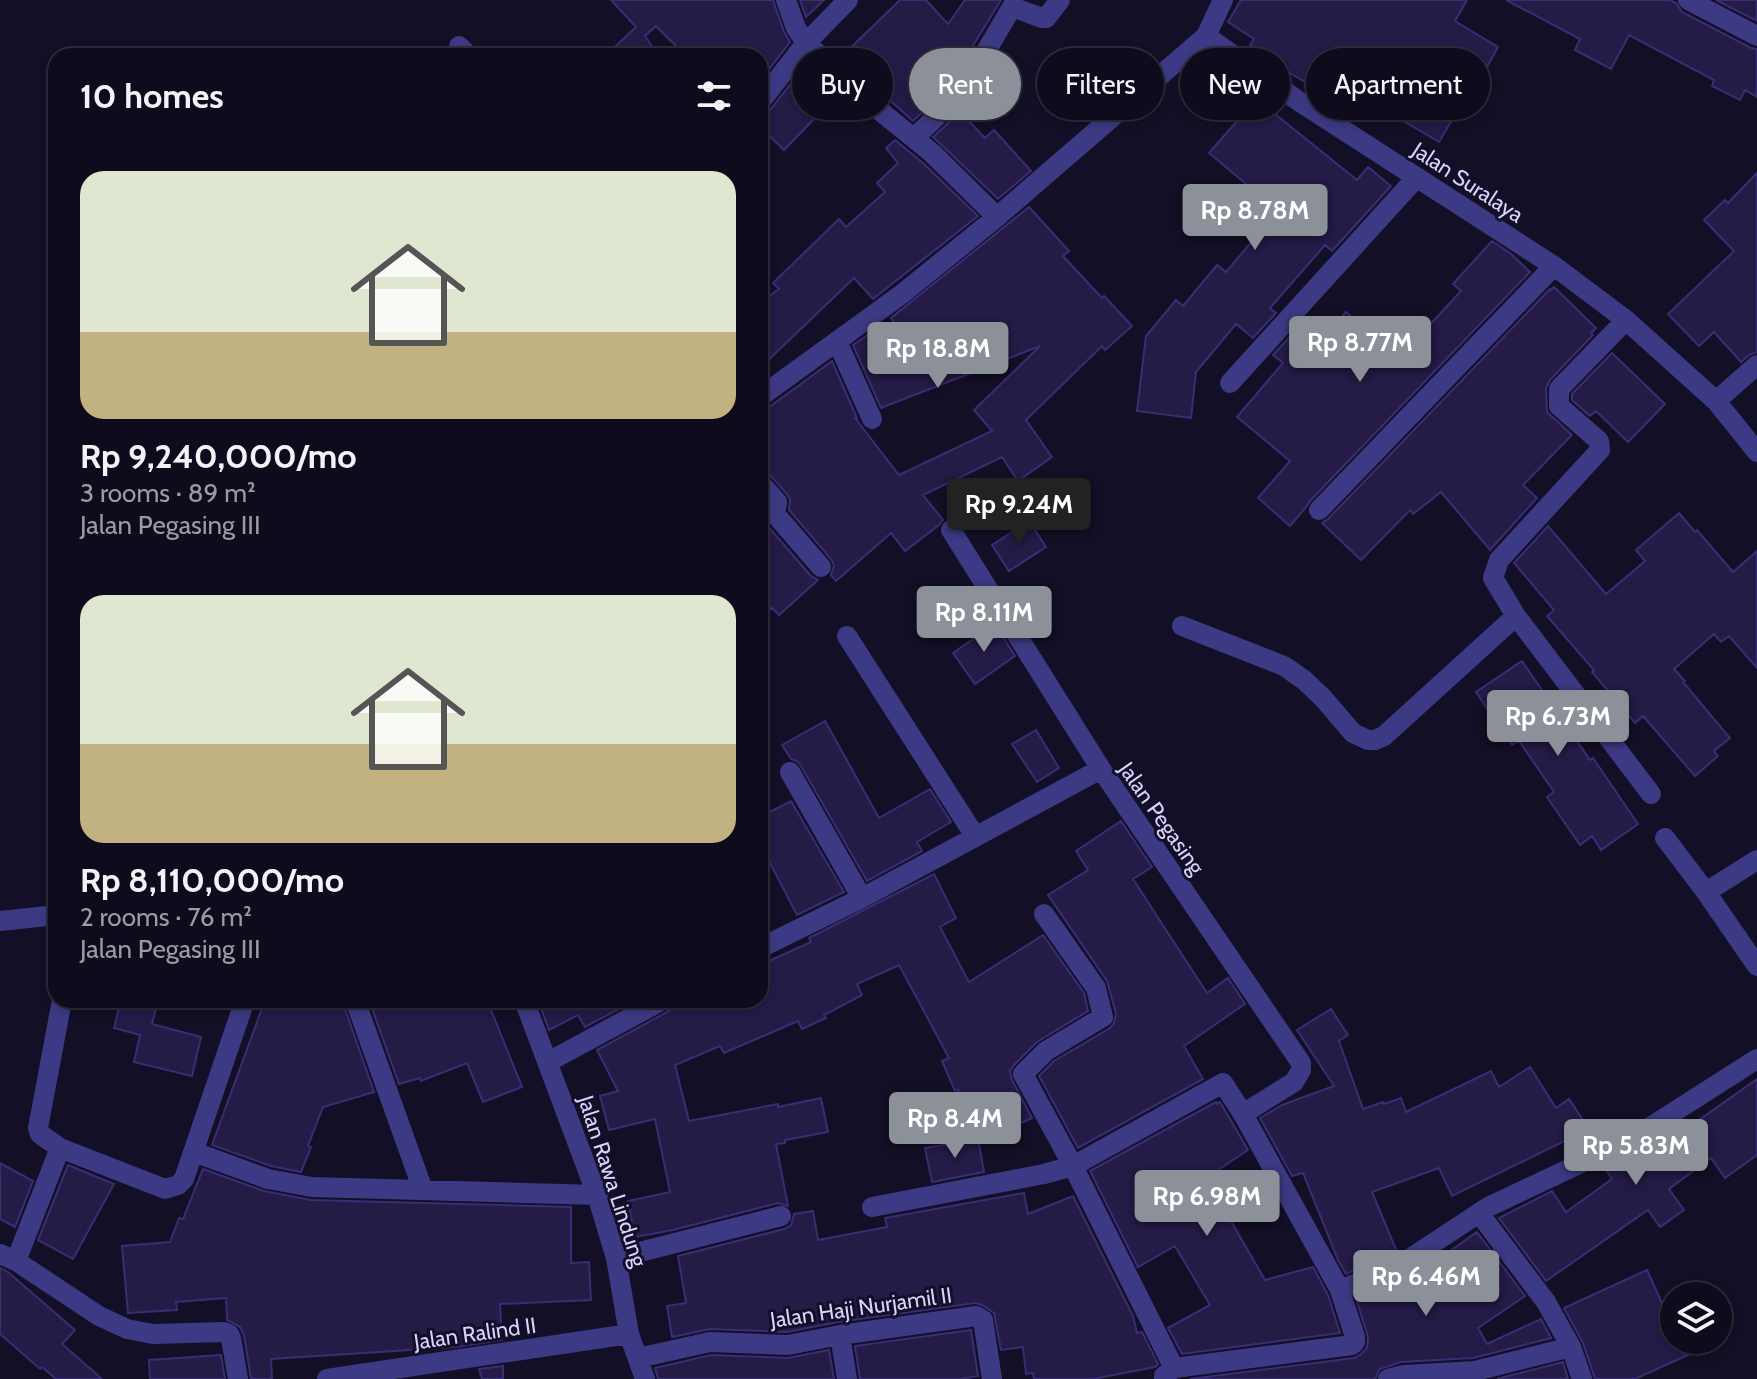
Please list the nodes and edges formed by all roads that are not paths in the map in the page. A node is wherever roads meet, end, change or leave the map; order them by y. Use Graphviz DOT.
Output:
graph roads {
  1 [pos="786,0"];
  2 [pos="848,0"];
  3 [pos="1060,0"];
  4 [pos="1221,0"];
  5 [pos="1688,0"];
  6 [pos="1206,36"];
  7 [pos="1757,36"];
  8 [pos="806,43"];
  9 [pos="768,92"];
  10 [pos="914,138"];
  11 [pos="1417,177"];
  12 [pos="997,217"];
  13 [pos="1554,266"];
  14 [pos="1626,320"];
  15 [pos="837,341"];
  16 [pos="1757,365"];
  17 [pos="1230,383"];
  18 [pos="768,391"];
  19 [pos="1716,401"];
  20 [pos="872,419"];
  21 [pos="1757,452"];
  22 [pos="768,492"];
  23 [pos="1319,510"];
  24 [pos="951,530"];
  25 [pos="821,567"];
  26 [pos="1516,616"];
  27 [pos="1182,626"];
  28 [pos="847,636"];
  29 [pos="1101,769"];
  30 [pos="790,772"];
  31 [pos="1651,794"];
  32 [pos="975,836"];
  33 [pos="1665,838"];
  34 [pos="1757,860"];
  35 [pos="1706,892"];
  36 [pos="862,898"];
  37 [pos="1044,914"];
  38 [pos="48,916"];
  39 [pos="0,921"];
  40 [pos="768,944"];
  41 [pos="1757,966"];
  42 [pos="60,1008"];
  43 [pos="242,1008"];
  44 [pos="358,1008"];
  45 [pos="527,1008"];
  46 [pos="648,1008"];
  47 [pos="1757,1059"];
  48 [pos="548,1062"];
  49 [pos="1243,1114"];
  50 [pos="60,1148"];
  51 [pos="194,1152"];
  52 [pos="1073,1166"];
  53 [pos="423,1190"];
  54 [pos="597,1195"];
  55 [pos="872,1207"];
  56 [pos="1479,1213"];
  57 [pos="781,1216"];
  58 [pos="8,1257"];
  59 [pos="616,1258"];
  60 [pos="1343,1298"];
  61 [pos="629,1334"];
  62 [pos="840,1335"];
  63 [pos="1571,1347"];
  64 [pos="638,1358"];
  65 [pos="1169,1373"];
  66 [pos="238,1379"];
  67 [pos="327,1379"];
  68 [pos="645,1379"];
  69 [pos="847,1379"];
  70 [pos="992,1379"];
  71 [pos="1388,1379"];
  72 [pos="1582,1379"];
  1 -- 8 [label="street"];
  2 -- 8 [label="street"];
  3 -- 10 [label="street"];
  4 -- 6 [label="street"];
  5 -- 7 [label="street"];
  6 -- 11 [label="street, Jalan Suralaya"];
  6 -- 12 [label="street"];
  8 -- 9 [label="street"];
  8 -- 10 [label="street"];
  10 -- 12 [label="street"];
  11 -- 13 [label="street, Jalan Suralaya"];
  11 -- 17 [label="street"];
  12 -- 15 [label="street"];
  13 -- 14 [label="street, Jalan Suralaya"];
  13 -- 23 [label="street"];
  14 -- 19 [label="street, Jalan Suralaya"];
  14 -- 26 [label="street"];
  15 -- 18 [label="street"];
  15 -- 20 [label="street"];
  16 -- 19 [label="street"];
  19 -- 21 [label="street, Jalan Suralaya"];
  22 -- 25 [label="street"];
  24 -- 29 [label="street"];
  26 -- 27 [label="street"];
  26 -- 31 [label="street"];
  28 -- 32 [label="street"];
  29 -- 32 [label="street, Jalan Pegasing"];
  29 -- 49 [label="street, Jalan Pegasing"];
  30 -- 36 [label="street"];
  32 -- 36 [label="street, Jalan Pegasing"];
  33 -- 35 [label="street"];
  34 -- 35 [label="street"];
  35 -- 41 [label="street"];
  36 -- 40 [label="street, Jalan Pegasing"];
  37 -- 52 [label="street"];
  38 -- 39 [label="street"];
  42 -- 50 [label="street"];
  43 -- 51 [label="street"];
  44 -- 53 [label="street"];
  45 -- 48 [label="street, Jalan Rawa Lindung"];
  46 -- 48 [label="street"];
  47 -- 56 [label="street"];
  48 -- 54 [label="street, Jalan Rawa Lindung"];
  49 -- 52 [label="street"];
  49 -- 60 [label="street"];
  50 -- 51 [label="street"];
  50 -- 58 [label="street"];
  51 -- 53 [label="street"];
  52 -- 55 [label="street"];
  52 -- 65 [label="street"];
  53 -- 54 [label="street"];
  54 -- 59 [label="street, Jalan Rawa Lindung"];
  56 -- 60 [label="street"];
  56 -- 63 [label="street"];
  57 -- 59 [label="street"];
  58 -- 66 [label="street"];
  59 -- 61 [label="street, Jalan Rawa Lindung"];
  60 -- 65 [label="street"];
  61 -- 64 [label="street, Jalan Rawa Lindung"];
  61 -- 67 [label="street, Jalan Ralind II"];
  62 -- 64 [label="street, Jalan Haji Nurjamil II"];
  62 -- 69 [label="street"];
  62 -- 70 [label="street, Jalan Haji Nurjamil II"];
  63 -- 71 [label="street"];
  63 -- 72 [label="street"];
  64 -- 68 [label="street, Jalan Rawa Lindung"];
}
